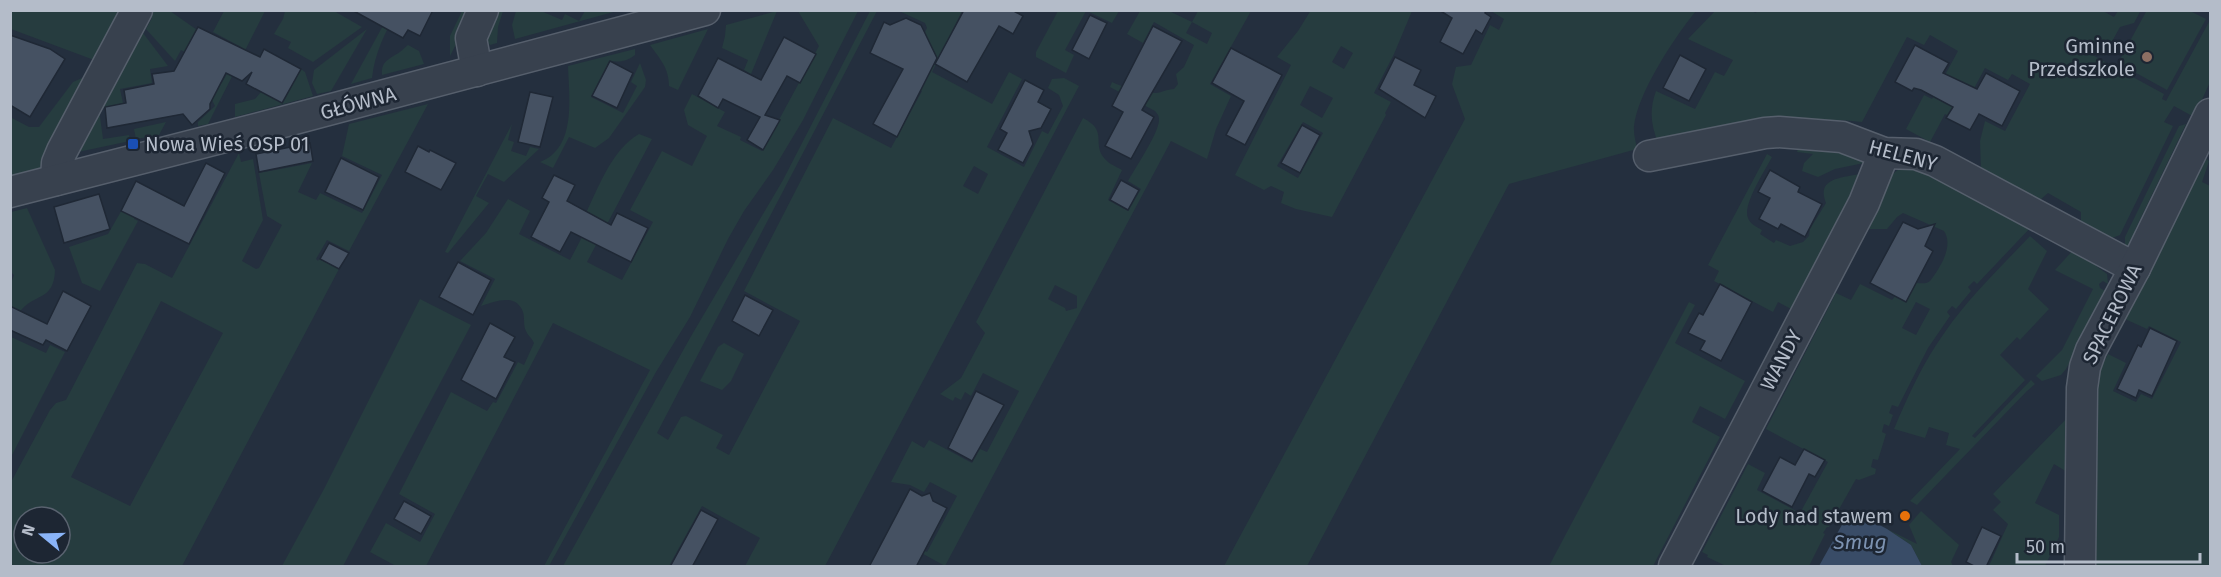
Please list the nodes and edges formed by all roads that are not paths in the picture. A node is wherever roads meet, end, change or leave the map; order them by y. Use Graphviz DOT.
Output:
graph roads {
  1 [pos="137,10"];
  2 [pos="483,10"];
  3 [pos="705,10"];
  4 [pos="477,71"];
  5 [pos="2211,114"];
  6 [pos="1884,153"];
  7 [pos="1649,156"];
  8 [pos="56,180"];
  9 [pos="10,192"];
  10 [pos="2135,268"];
  11 [pos="1674,567"];
  12 [pos="2080,567"];
  1 -- 8 [label="street"];
  2 -- 4 [label="street"];
  3 -- 4 [label="street, GŁÓWNA"];
  4 -- 8 [label="street, GŁÓWNA"];
  5 -- 10 [label="street, SPACEROWA"];
  6 -- 7 [label="street, HELENY"];
  6 -- 10 [label="street, HELENY"];
  6 -- 11 [label="street, WANDY"];
  8 -- 9 [label="street, GŁÓWNA"];
  10 -- 12 [label="street, SPACEROWA"];
}
